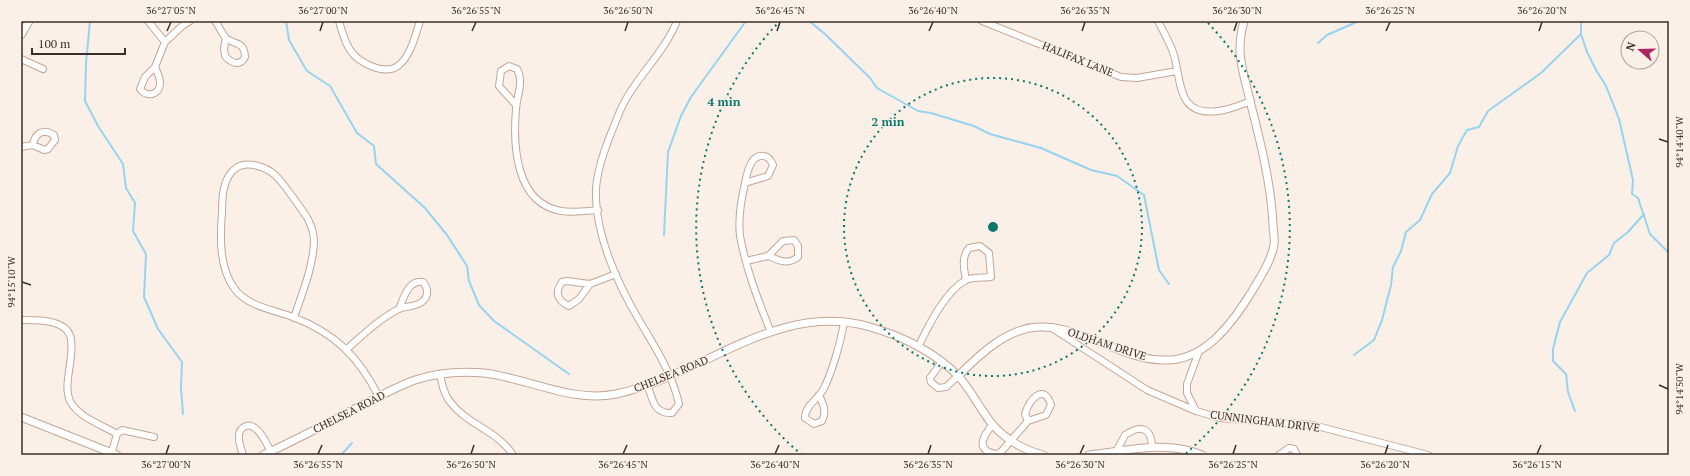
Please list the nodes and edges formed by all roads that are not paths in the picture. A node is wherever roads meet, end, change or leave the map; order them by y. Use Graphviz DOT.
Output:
graph roads {
  1 [pos="29,21"];
  2 [pos="148,21"];
  3 [pos="190,21"];
  4 [pos="216,21"];
  5 [pos="339,21"];
  6 [pos="420,21"];
  7 [pos="677,21"];
  8 [pos="982,21"];
  9 [pos="1158,21"];
  10 [pos="1244,21"];
  11 [pos="180,23"];
  12 [pos="21,35"];
  13 [pos="226,38"];
  14 [pos="165,42"];
  15 [pos="21,60"];
  16 [pos="155,67"];
  17 [pos="43,69"];
  18 [pos="1177,71"];
  19 [pos="1250,102"];
  20 [pos="516,104"];
  21 [pos="33,145"];
  22 [pos="21,147"];
  23 [pos="744,183"];
  24 [pos="598,210"];
  25 [pos="768,256"];
  26 [pos="746,261"];
  27 [pos="616,274"];
  28 [pos="966,280"];
  29 [pos="590,284"];
  30 [pos="399,309"];
  31 [pos="294,318"];
  32 [pos="21,320"];
  33 [pos="844,322"];
  34 [pos="1050,327"];
  35 [pos="770,330"];
  36 [pos="918,346"];
  37 [pos="348,349"];
  38 [pos="1199,351"];
  39 [pos="941,363"];
  40 [pos="440,374"];
  41 [pos="670,375"];
  42 [pos="958,376"];
  43 [pos="647,384"];
  44 [pos="819,395"];
  45 [pos="379,397"];
  46 [pos="1196,411"];
  47 [pos="21,417"];
  48 [pos="1028,421"];
  49 [pos="993,424"];
  50 [pos="117,434"];
  51 [pos="154,437"];
  52 [pos="1012,440"];
  53 [pos="1152,446"];
  54 [pos="271,452"];
  55 [pos="1116,452"];
  56 [pos="113,454"];
  57 [pos="243,455"];
  58 [pos="263,455"];
  59 [pos="513,455"];
  60 [pos="1043,455"];
  61 [pos="1088,455"];
  62 [pos="1202,455"];
  63 [pos="1279,455"];
  64 [pos="1297,455"];
  65 [pos="1428,455"];
  1 -- 12 [label="street"];
  2 -- 14 [label="street"];
  3 -- 11 [label="street"];
  4 -- 13 [label="street"];
  5 -- 6 [label="street"];
  7 -- 24 [label="street"];
  8 -- 18 [label="street, HALIFAX LANE"];
  9 -- 18 [label="street"];
  10 -- 19 [label="street, OLDHAM DRIVE"];
  11 -- 14 [label="street"];
  14 -- 16 [label="street"];
  15 -- 17 [label="street"];
  18 -- 19 [label="street"];
  19 -- 38 [label="street, OLDHAM DRIVE"];
  20 -- 20 [label="street"];
  20 -- 24 [label="street"];
  21 -- 22 [label="street"];
  23 -- 23 [label="street"];
  23 -- 26 [label="street"];
  24 -- 27 [label="street"];
  25 -- 25 [label="street"];
  25 -- 26 [label="street"];
  26 -- 35 [label="street"];
  27 -- 29 [label="street"];
  27 -- 41 [label="street"];
  28 -- 28 [label="street"];
  28 -- 36 [label="street"];
  29 -- 29 [label="street"];
  30 -- 30 [label="street"];
  30 -- 37 [label="street"];
  31 -- 31 [label="street"];
  31 -- 37 [label="street"];
  32 -- 50 [label="street"];
  33 -- 35 [label="street, CHELSEA ROAD"];
  33 -- 36 [label="street, CHELSEA ROAD"];
  33 -- 44 [label="street"];
  34 -- 38 [label="street, OLDHAM DRIVE"];
  34 -- 42 [label="street, OLDHAM DRIVE"];
  34 -- 46 [label="street, CUNNINGHAM DRIVE"];
  35 -- 41 [label="street, CHELSEA ROAD"];
  36 -- 39 [label="street, CHELSEA ROAD"];
  37 -- 45 [label="street"];
  38 -- 46 [label="street, CUNNINGHAM DRIVE"];
  39 -- 42 [label="street, CHELSEA ROAD"];
  39 -- 42 [label="street"];
  40 -- 43 [label="street, CHELSEA ROAD"];
  40 -- 45 [label="street, CHELSEA ROAD"];
  40 -- 59 [label="street"];
  41 -- 43 [label="street, CHELSEA ROAD"];
  41 -- 43 [label="street"];
  42 -- 49 [label="street, CHELSEA ROAD"];
  44 -- 44 [label="street"];
  45 -- 54 [label="street, CHELSEA ROAD"];
  46 -- 65 [label="street, CUNNINGHAM DRIVE"];
  47 -- 56 [label="street"];
  48 -- 48 [label="street"];
  48 -- 52 [label="street"];
  49 -- 52 [label="street, CHELSEA ROAD"];
  49 -- 52 [label="street"];
  50 -- 51 [label="street"];
  50 -- 56 [label="street"];
  52 -- 60 [label="street, CHELSEA ROAD"];
  53 -- 55 [label="street"];
  53 -- 55 [label="street"];
  53 -- 62 [label="street"];
  54 -- 57 [label="street"];
  54 -- 58 [label="street, CHELSEA ROAD"];
  55 -- 61 [label="street"];
  63 -- 64 [label="street"];
}
